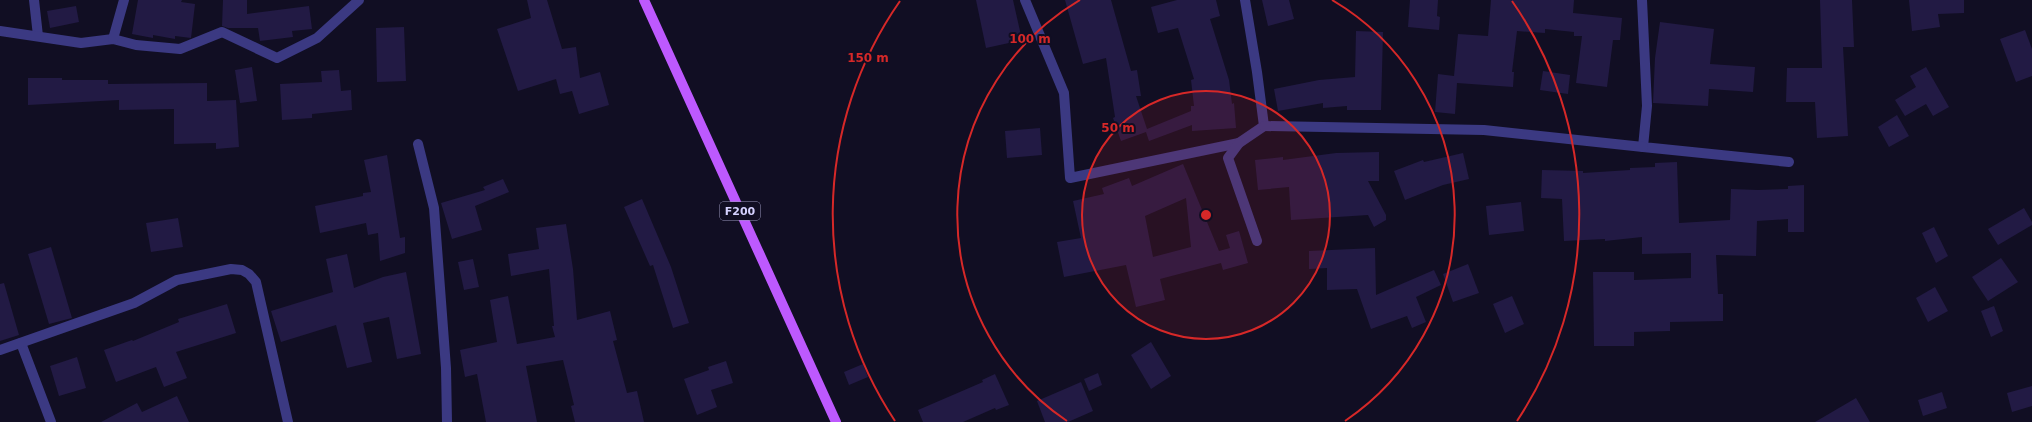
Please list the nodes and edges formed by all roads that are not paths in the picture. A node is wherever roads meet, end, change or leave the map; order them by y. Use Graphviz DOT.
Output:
graph roads {
  1 [pos="34,0"];
  2 [pos="124,0"];
  3 [pos="358,0"];
  4 [pos="644,0"];
  5 [pos="1025,0"];
  6 [pos="1245,0"];
  7 [pos="1642,0"];
  8 [pos="0,31"];
  9 [pos="38,36"];
  10 [pos="113,39"];
  11 [pos="1264,126"];
  12 [pos="1239,142"];
  13 [pos="418,144"];
  14 [pos="1643,147"];
  15 [pos="1789,162"];
  16 [pos="1256,241"];
  17 [pos="21,343"];
  18 [pos="0,350"];
  19 [pos="51,422"];
  20 [pos="288,422"];
  21 [pos="447,422"];
  22 [pos="836,422"];
  1 -- 9 [label="street"];
  2 -- 10 [label="street"];
  3 -- 10 [label="street"];
  4 -- 22 [label="main road, F200"];
  5 -- 12 [label="street"];
  6 -- 11 [label="street"];
  7 -- 14 [label="street"];
  8 -- 9 [label="street"];
  9 -- 10 [label="street"];
  11 -- 12 [label="street"];
  11 -- 14 [label="street"];
  12 -- 16 [label="street"];
  13 -- 21 [label="street"];
  14 -- 15 [label="street"];
  17 -- 18 [label="street"];
  17 -- 19 [label="street"];
  17 -- 20 [label="street"];
}
